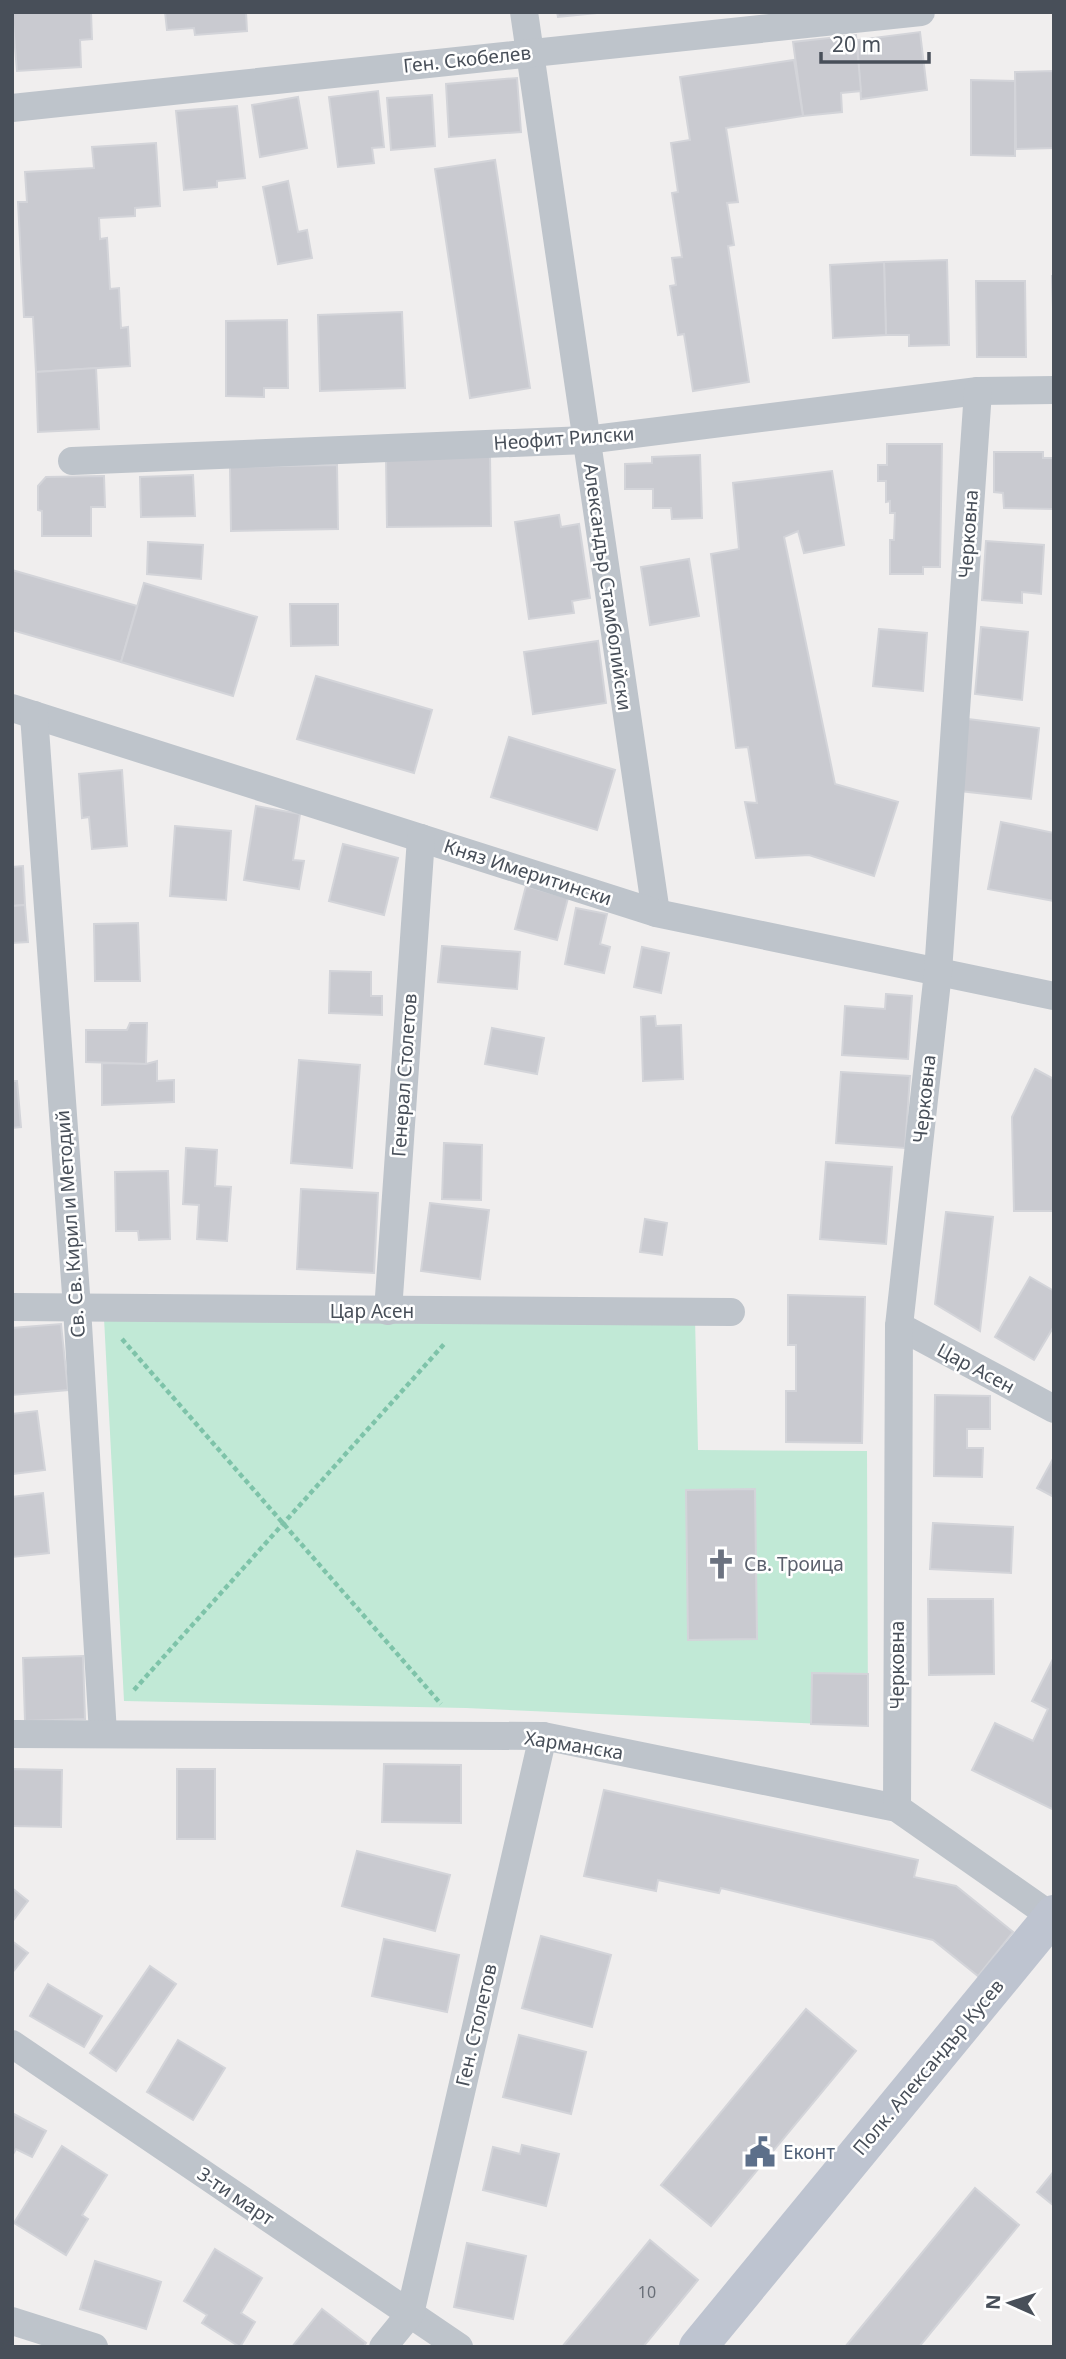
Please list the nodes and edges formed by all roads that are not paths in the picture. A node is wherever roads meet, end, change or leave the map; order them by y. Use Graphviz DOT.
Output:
graph roads {
  1 [pos="524,12"];
  2 [pos="921,12"];
  3 [pos="724,22"];
  4 [pos="529,52"];
  5 [pos="12,108"];
  6 [pos="1054,390"];
  7 [pos="978,391"];
  8 [pos="586,440"];
  9 [pos="72,461"];
  10 [pos="23,712"];
  11 [pos="421,838"];
  12 [pos="656,913"];
  13 [pos="938,972"];
  14 [pos="1054,996"];
  15 [pos="12,1307"];
  16 [pos="77,1308"];
  17 [pos="388,1311"];
  18 [pos="732,1312"];
  19 [pos="898,1326"];
  20 [pos="1054,1409"];
  21 [pos="103,1733"];
  22 [pos="12,1734"];
  23 [pos="543,1736"];
  24 [pos="897,1808"];
  25 [pos="1053,1917"];
  26 [pos="12,2044"];
  27 [pos="410,2314"];
  28 [pos="25,2332"];
  29 [pos="94,2347"];
  30 [pos="383,2347"];
  31 [pos="459,2347"];
  32 [pos="698,2347"];
  1 -- 4 [label="street, Александър Стамболийски"];
  2 -- 3 [label="street, Ген. Скобелев"];
  3 -- 4 [label="street, Ген. Скобелев"];
  4 -- 5 [label="street, Ген. Скобелев"];
  4 -- 8 [label="street, Александър Стамболийски"];
  6 -- 7 [label="street, Неофит Рилски"];
  7 -- 8 [label="street, Неофит Рилски"];
  7 -- 13 [label="street, Черковна"];
  8 -- 9 [label="street, Неофит Рилски"];
  8 -- 12 [label="street, Александър Стамболийски"];
  10 -- 11 [label="street, Княз Имеритински"];
  10 -- 16 [label="street, Св. Св. Кирил и Методий"];
  11 -- 12 [label="street, Княз Имеритински"];
  11 -- 17 [label="street, Генерал Столетов"];
  12 -- 13 [label="street, Княз Имеритински"];
  13 -- 14 [label="street, Княз Имеритински"];
  13 -- 19 [label="street, Черковна"];
  15 -- 16 [label="street, Цар Асен"];
  16 -- 17 [label="street, Цар Асен"];
  16 -- 21 [label="street, Св. Св. Кирил и Методий"];
  17 -- 18 [label="street, Цар Асен"];
  19 -- 20 [label="street, Цар Асен"];
  19 -- 24 [label="street, Черковна"];
  21 -- 22 [label="street, Харманска"];
  21 -- 23 [label="street, Харманска"];
  23 -- 24 [label="street, Харманска"];
  23 -- 27 [label="street, Ген. Столетов"];
  24 -- 25 [label="street, Харманска"];
  25 -- 32 [label="street, Полк. Александър Кусев"];
  26 -- 27 [label="street, 3-ти март"];
  27 -- 30 [label="street"];
  27 -- 31 [label="street, 3-ти март"];
  28 -- 29 [label="street"];
}
